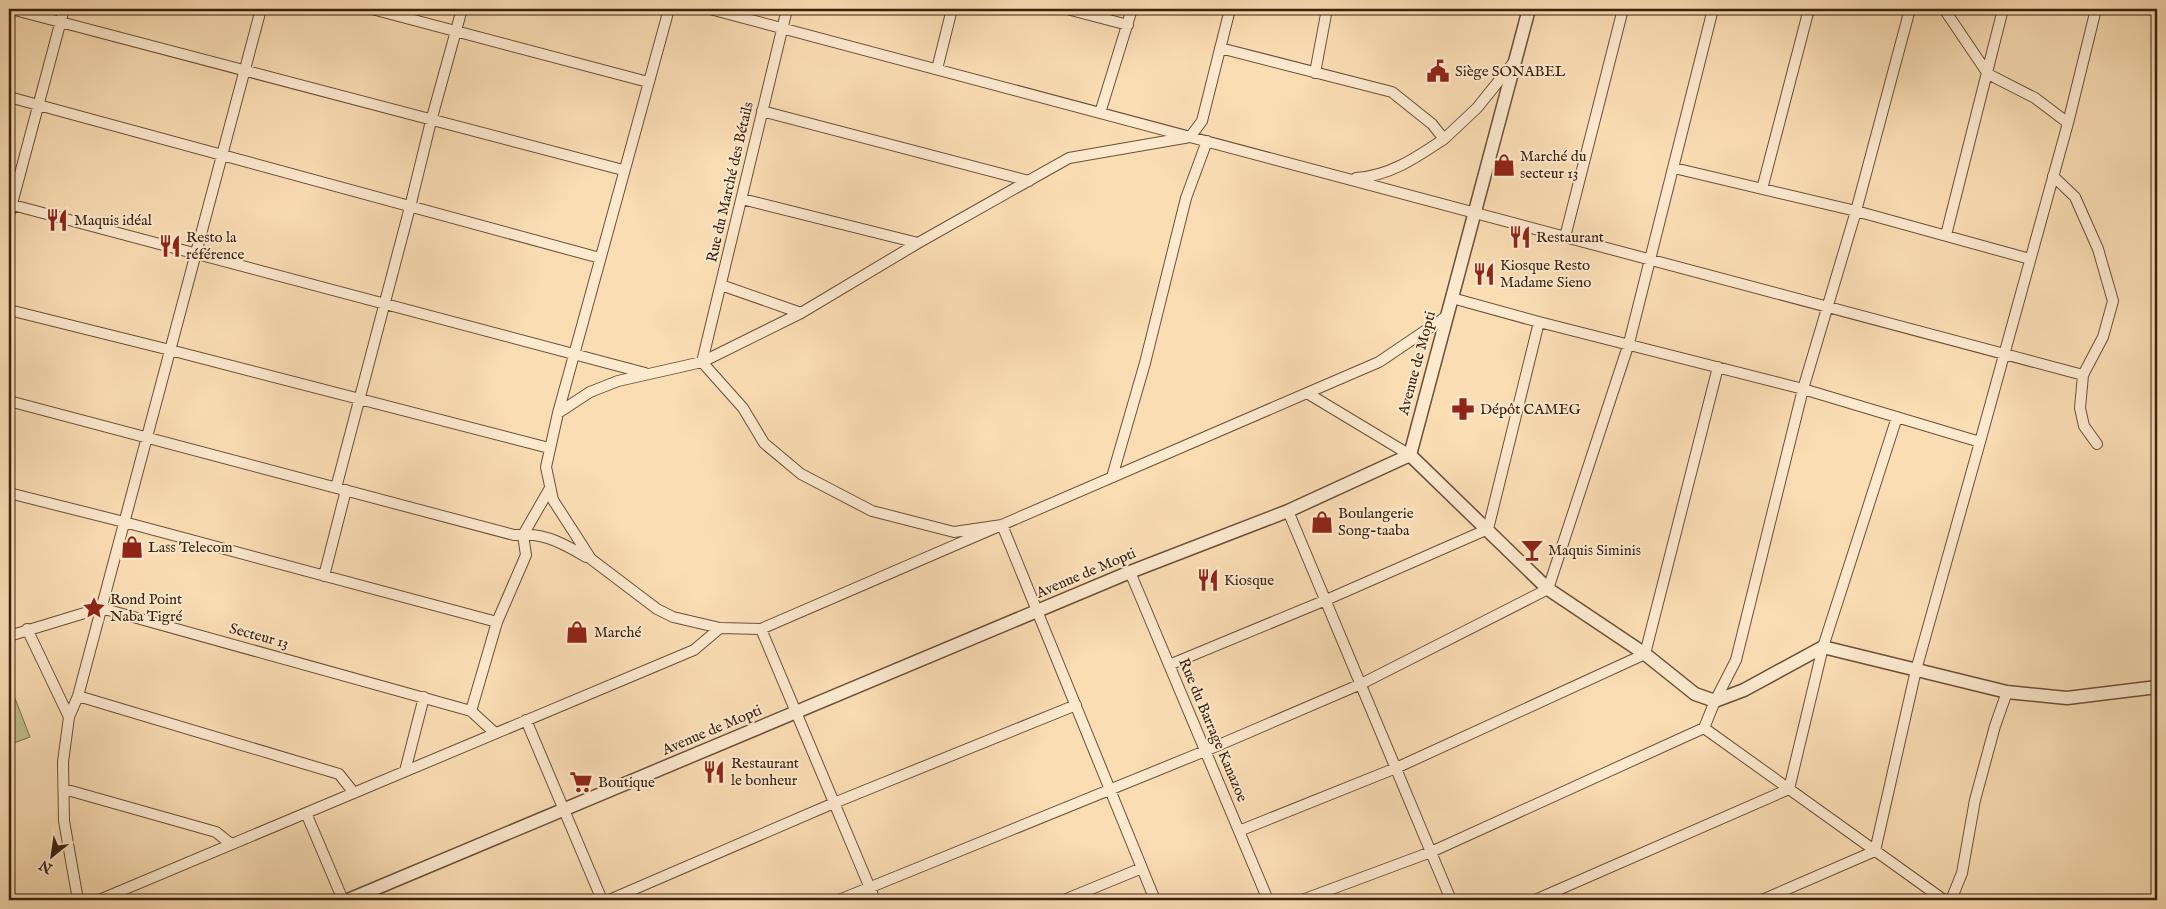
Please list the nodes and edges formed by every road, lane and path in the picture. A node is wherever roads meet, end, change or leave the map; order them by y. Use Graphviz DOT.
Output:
graph roads {
  1 [pos="11,9"];
  2 [pos="64,9"];
  3 [pos="261,9"];
  4 [pos="372,9"];
  5 [pos="462,9"];
  6 [pos="669,9"];
  7 [pos="710,9"];
  8 [pos="787,9"];
  9 [pos="952,9"];
  10 [pos="1067,9"];
  11 [pos="1132,9"];
  12 [pos="1230,9"];
  13 [pos="1327,9"];
  14 [pos="1529,9"];
  15 [pos="1623,9"];
  16 [pos="1714,9"];
  17 [pos="1809,9"];
  18 [pos="1910,9"];
  19 [pos="1944,9"];
  20 [pos="2003,9"];
  21 [pos="2096,9"];
  22 [pos="60,22"];
  23 [pos="1128,25"];
  24 [pos="782,27"];
  25 [pos="455,31"];
  26 [pos="1220,48"];
  27 [pos="1515,61"];
  28 [pos="937,70"];
  29 [pos="245,72"];
  30 [pos="1314,73"];
  31 [pos="1988,74"];
  32 [pos="648,82"];
  33 [pos="9,97"];
  34 [pos="38,104"];
  35 [pos="762,111"];
  36 [pos="1100,113"];
  37 [pos="431,121"];
  38 [pos="2068,124"];
  39 [pos="1190,137"];
  40 [pos="1444,139"];
  41 [pos="1207,141"];
  42 [pos="223,156"];
  43 [pos="1674,168"];
  44 [pos="624,170"];
  45 [pos="2053,176"];
  46 [pos="1348,179"];
  47 [pos="1029,181"];
  48 [pos="1762,189"];
  49 [pos="742,199"];
  50 [pos="10,204"];
  51 [pos="410,207"];
  52 [pos="1856,211"];
  53 [pos="1474,213"];
  54 [pos="9,215"];
  55 [pos="1946,235"];
  56 [pos="1565,237"];
  57 [pos="918,243"];
  58 [pos="196,253"];
  59 [pos="600,258"];
  60 [pos="2030,259"];
  61 [pos="1651,260"];
  62 [pos="721,285"];
  63 [pos="1452,298"];
  64 [pos="385,304"];
  65 [pos="1828,307"];
  66 [pos="9,310"];
  67 [pos="801,312"];
  68 [pos="1447,316"];
  69 [pos="1540,322"];
  70 [pos="1629,343"];
  71 [pos="170,350"];
  72 [pos="573,354"];
  73 [pos="2003,354"];
  74 [pos="702,362"];
  75 [pos="1718,367"];
  76 [pos="648,374"];
  77 [pos="2083,375"];
  78 [pos="1803,390"];
  79 [pos="1307,393"];
  80 [pos="360,400"];
  81 [pos="9,401"];
  82 [pos="558,413"];
  83 [pos="1897,417"];
  84 [pos="146,437"];
  85 [pos="1980,442"];
  86 [pos="2097,444"];
  87 [pos="549,448"];
  88 [pos="1410,455"];
  89 [pos="1112,477"];
  90 [pos="550,488"];
  91 [pos="341,489"];
  92 [pos="9,493"];
  93 [pos="1288,511"];
  94 [pos="124,522"];
  95 [pos="1002,525"];
  96 [pos="1488,529"];
  97 [pos="523,536"];
  98 [pos="591,559"];
  99 [pos="1130,572"];
  100 [pos="324,576"];
  101 [pos="1548,589"];
  102 [pos="1326,600"];
  103 [pos="101,608"];
  104 [pos="1036,611"];
  105 [pos="497,622"];
  106 [pos="720,628"];
  107 [pos="27,629"];
  108 [pos="761,629"];
  109 [pos="9,636"];
  110 [pos="1823,647"];
  111 [pos="1646,654"];
  112 [pos="1169,664"];
  113 [pos="1916,670"];
  114 [pos="1361,684"];
  115 [pos="2157,687"];
  116 [pos="2007,692"];
  117 [pos="78,696"];
  118 [pos="424,696"];
  119 [pos="1715,701"];
  120 [pos="1076,705"];
  121 [pos="470,711"];
  122 [pos="796,712"];
  123 [pos="69,717"];
  124 [pos="526,720"];
  125 [pos="1704,728"];
  126 [pos="495,734"];
  127 [pos="1205,750"];
  128 [pos="1396,768"];
  129 [pos="405,771"];
  130 [pos="64,789"];
  131 [pos="1109,789"];
  132 [pos="1789,789"];
  133 [pos="354,793"];
  134 [pos="834,803"];
  135 [pos="564,810"];
  136 [pos="306,813"];
  137 [pos="1239,831"];
  138 [pos="232,844"];
  139 [pos="1875,851"];
  140 [pos="1431,852"];
  141 [pos="1142,868"];
  142 [pos="869,887"];
  143 [pos="78,900"];
  144 [pos="99,900"];
  145 [pos="343,900"];
  146 [pos="348,900"];
  147 [pos="602,900"];
  148 [pos="609,900"];
  149 [pos="839,900"];
  150 [pos="875,900"];
  151 [pos="1064,900"];
  152 [pos="1155,900"];
  153 [pos="1268,900"];
  154 [pos="1302,900"];
  155 [pos="1451,900"];
  156 [pos="1535,900"];
  157 [pos="1762,900"];
  158 [pos="1944,900"];
  159 [pos="1952,900"];
  1 -- 22 [label="street"];
  2 -- 22 [label="street"];
  3 -- 29 [label="street"];
  4 -- 25 [label="street"];
  5 -- 25 [label="street"];
  6 -- 32 [label="street"];
  7 -- 24 [label="street"];
  8 -- 24 [label="street, Rue du Marché des Bétails"];
  9 -- 28 [label="street"];
  10 -- 23 [label="street"];
  11 -- 23 [label="street"];
  12 -- 26 [label="street"];
  13 -- 30 [label="street"];
  14 -- 27 [label="street, Avenue de Mopti"];
  15 -- 56 [label="street"];
  16 -- 43 [label="street"];
  17 -- 48 [label="street"];
  18 -- 52 [label="street"];
  19 -- 31 [label="street"];
  20 -- 31 [label="street"];
  21 -- 38 [label="street"];
  22 -- 29 [label="street"];
  22 -- 34 [label="street"];
  23 -- 36 [label="street"];
  24 -- 28 [label="street"];
  24 -- 35 [label="street, Rue du Marché des Bétails"];
  25 -- 32 [label="street"];
  25 -- 37 [label="street"];
  26 -- 30 [label="street"];
  26 -- 39 [label="street"];
  27 -- 40 [label="street"];
  27 -- 53 [label="street, Avenue de Mopti"];
  28 -- 36 [label="street"];
  29 -- 37 [label="street"];
  29 -- 42 [label="street"];
  30 -- 40 [label="street"];
  31 -- 38 [label="street"];
  31 -- 55 [label="street"];
  32 -- 44 [label="street"];
  33 -- 34 [label="street"];
  34 -- 42 [label="street"];
  34 -- 50 [label="street"];
  35 -- 47 [label="street"];
  35 -- 49 [label="street, Rue du Marché des Bétails"];
  36 -- 39 [label="street"];
  37 -- 44 [label="street"];
  37 -- 51 [label="street"];
  38 -- 45 [label="street"];
  39 -- 41 [label="street"];
  39 -- 47 [label="street"];
  40 -- 46 [label="street"];
  41 -- 46 [label="street"];
  41 -- 89 [label="street"];
  42 -- 51 [label="street"];
  42 -- 58 [label="street"];
  43 -- 48 [label="street"];
  43 -- 61 [label="street"];
  44 -- 59 [label="street"];
  45 -- 60 [label="street"];
  45 -- 77 [label="street"];
  46 -- 53 [label="street"];
  47 -- 57 [label="street"];
  48 -- 52 [label="street"];
  49 -- 57 [label="street"];
  49 -- 62 [label="street, Rue du Marché des Bétails"];
  50 -- 54 [label="street"];
  50 -- 58 [label="street"];
  51 -- 59 [label="street"];
  51 -- 64 [label="street"];
  52 -- 55 [label="street"];
  52 -- 65 [label="street"];
  53 -- 56 [label="street"];
  53 -- 63 [label="street, Avenue de Mopti"];
  55 -- 60 [label="street"];
  56 -- 61 [label="street"];
  57 -- 67 [label="street"];
  58 -- 64 [label="street"];
  58 -- 71 [label="street"];
  59 -- 72 [label="street"];
  60 -- 73 [label="street"];
  61 -- 65 [label="street"];
  61 -- 70 [label="street"];
  62 -- 67 [label="street"];
  62 -- 74 [label="street, Rue du Marché des Bétails"];
  63 -- 68 [label="street, Avenue de Mopti"];
  63 -- 69 [label="street"];
  64 -- 72 [label="street"];
  64 -- 80 [label="street"];
  65 -- 73 [label="street"];
  65 -- 78 [label="street"];
  66 -- 71 [label="street"];
  67 -- 74 [label="street"];
  68 -- 79 [label="street"];
  68 -- 88 [label="street, Avenue de Mopti"];
  69 -- 70 [label="street"];
  69 -- 96 [label="street"];
  70 -- 75 [label="street"];
  70 -- 101 [label="street"];
  71 -- 80 [label="street"];
  71 -- 84 [label="street"];
  72 -- 76 [label="street"];
  72 -- 82 [label="street"];
  73 -- 77 [label="street"];
  73 -- 85 [label="street"];
  74 -- 76 [label="street"];
  74 -- 95 [label="street"];
  75 -- 78 [label="street"];
  75 -- 111 [label="street"];
  76 -- 82 [label="street"];
  77 -- 86 [label="street"];
  78 -- 83 [label="street"];
  78 -- 119 [label="street"];
  79 -- 88 [label="street"];
  79 -- 89 [label="street"];
  80 -- 87 [label="street"];
  80 -- 91 [label="street"];
  81 -- 84 [label="street"];
  82 -- 87 [label="street"];
  83 -- 85 [label="street"];
  83 -- 110 [label="street"];
  84 -- 91 [label="street"];
  84 -- 94 [label="street"];
  85 -- 113 [label="street"];
  87 -- 90 [label="street"];
  88 -- 93 [label="street, Avenue de Mopti"];
  88 -- 96 [label="street"];
  89 -- 95 [label="street"];
  90 -- 97 [label="street"];
  90 -- 98 [label="street"];
  91 -- 97 [label="street"];
  91 -- 100 [label="street"];
  92 -- 94 [label="street"];
  93 -- 99 [label="street, Avenue de Mopti"];
  93 -- 102 [label="street"];
  94 -- 100 [label="street"];
  94 -- 103 [label="street"];
  95 -- 104 [label="street"];
  95 -- 108 [label="street"];
  96 -- 101 [label="street"];
  96 -- 102 [label="street"];
  97 -- 98 [label="street"];
  97 -- 105 [label="street"];
  98 -- 106 [label="street"];
  99 -- 104 [label="street, Avenue de Mopti"];
  99 -- 112 [label="street, Rue du Barrage Kanazoe"];
  100 -- 105 [label="street"];
  101 -- 111 [label="street"];
  101 -- 114 [label="street"];
  102 -- 112 [label="street"];
  102 -- 114 [label="street"];
  103 -- 107 [label="street"];
  103 -- 117 [label="street"];
  103 -- 118 [label="street, Secteur 13"];
  104 -- 120 [label="street"];
  104 -- 122 [label="street, Avenue de Mopti"];
  105 -- 121 [label="street"];
  106 -- 108 [label="street"];
  106 -- 124 [label="street"];
  107 -- 109 [label="street"];
  107 -- 123 [label="street"];
  108 -- 122 [label="street"];
  110 -- 113 [label="street"];
  110 -- 119 [label="street"];
  110 -- 132 [label="street"];
  111 -- 119 [label="street"];
  111 -- 128 [label="street"];
  112 -- 127 [label="street, Rue du Barrage Kanazoe"];
  113 -- 116 [label="street"];
  113 -- 139 [label="street"];
  114 -- 127 [label="street"];
  114 -- 128 [label="street"];
  115 -- 116 [label="street"];
  116 -- 159 [label="street"];
  117 -- 123 [label="street"];
  117 -- 133 [label="street"];
  118 -- 121 [label="street, Secteur 13"];
  118 -- 129 [label="street"];
  119 -- 125 [label="street"];
  120 -- 131 [label="street"];
  120 -- 134 [label="street"];
  121 -- 126 [label="street, Secteur 13"];
  122 -- 134 [label="street"];
  122 -- 135 [label="street, Avenue de Mopti"];
  123 -- 130 [label="street"];
  124 -- 126 [label="street"];
  124 -- 135 [label="street"];
  125 -- 132 [label="street"];
  125 -- 140 [label="street"];
  126 -- 129 [label="street"];
  127 -- 131 [label="street"];
  127 -- 137 [label="street, Rue du Barrage Kanazoe"];
  128 -- 137 [label="street"];
  128 -- 140 [label="street"];
  129 -- 133 [label="street"];
  130 -- 138 [label="street"];
  130 -- 143 [label="street"];
  131 -- 141 [label="street"];
  131 -- 142 [label="street"];
  132 -- 139 [label="street"];
  132 -- 156 [label="street"];
  133 -- 136 [label="street"];
  134 -- 142 [label="street"];
  134 -- 148 [label="street"];
  135 -- 146 [label="street, Avenue de Mopti"];
  135 -- 147 [label="street"];
  136 -- 138 [label="street"];
  136 -- 145 [label="street"];
  137 -- 153 [label="street, Rue du Barrage Kanazoe"];
  138 -- 144 [label="street"];
  139 -- 157 [label="street"];
  139 -- 158 [label="street"];
  140 -- 154 [label="street"];
  140 -- 155 [label="street"];
  141 -- 151 [label="street"];
  141 -- 152 [label="street"];
  142 -- 149 [label="street"];
  142 -- 150 [label="street"];
}
